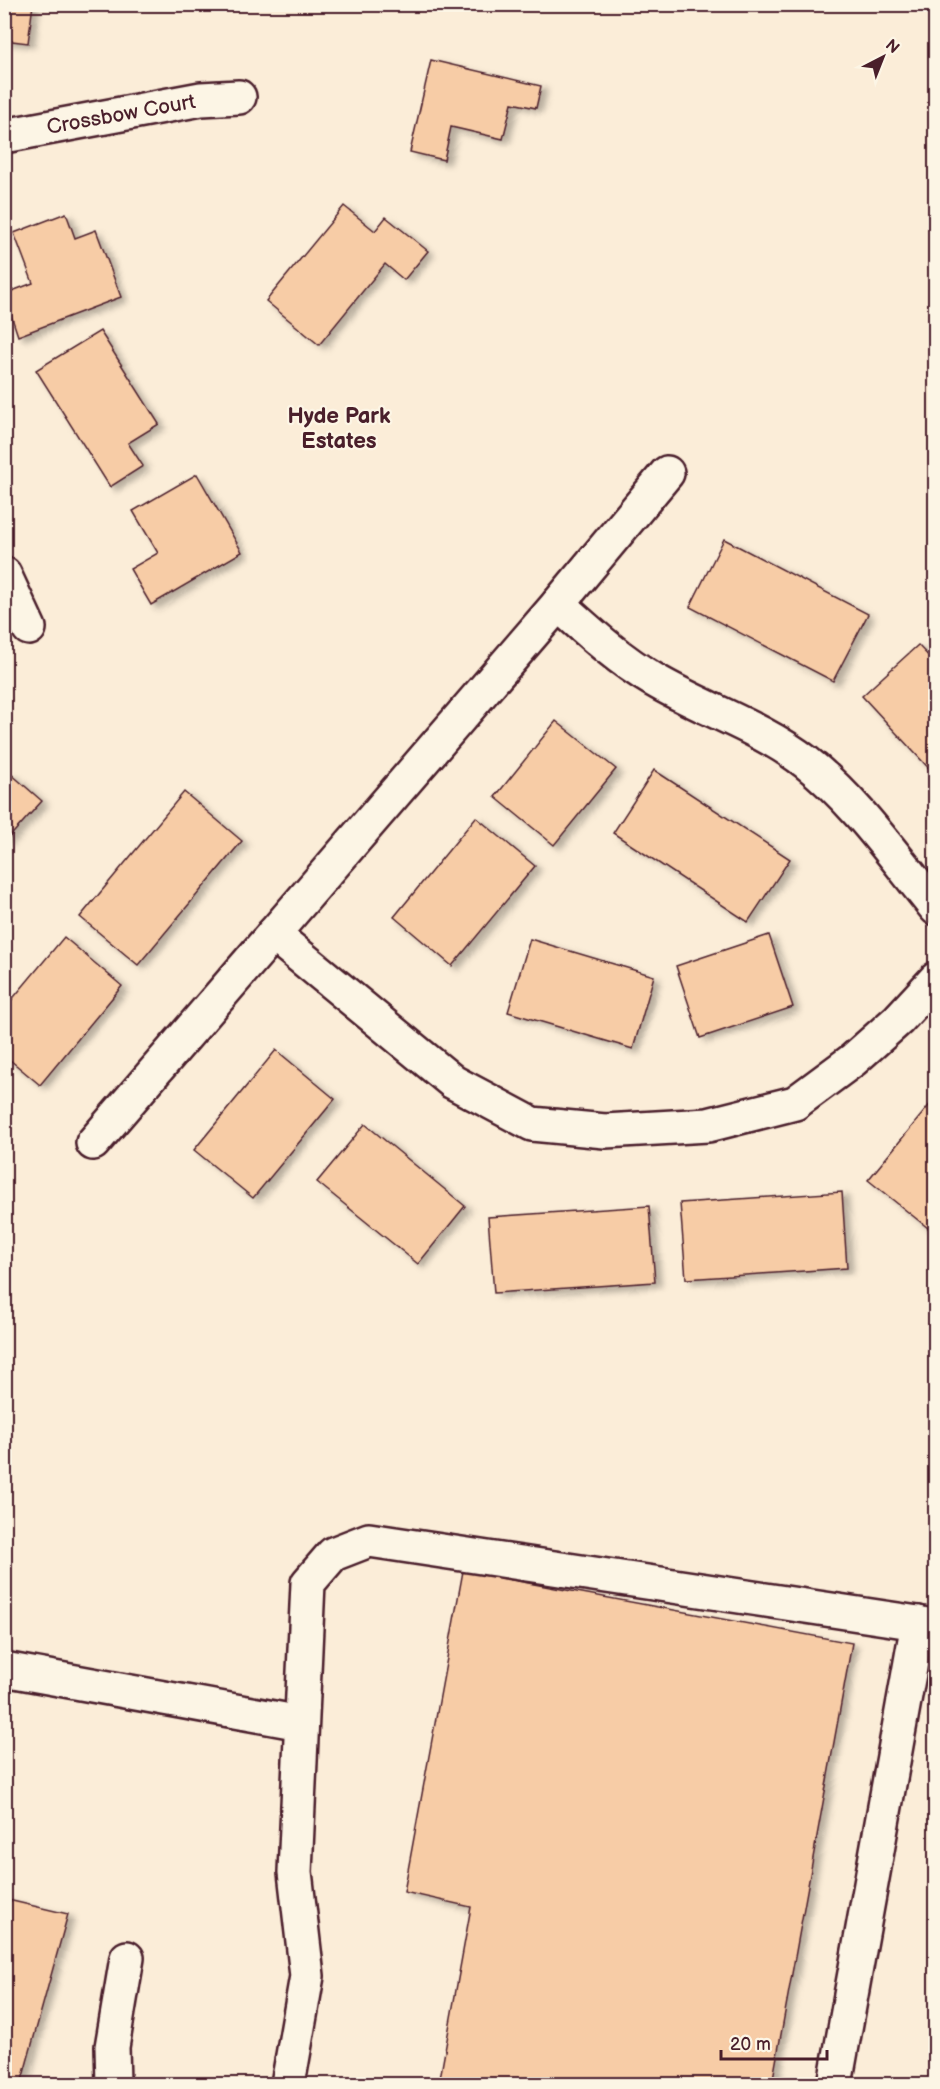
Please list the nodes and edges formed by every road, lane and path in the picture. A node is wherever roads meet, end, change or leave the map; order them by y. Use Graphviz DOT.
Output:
graph roads {
  1 [pos="239,97"];
  2 [pos="4,136"];
  3 [pos="667,474"];
  4 [pos="4,574"];
  5 [pos="558,604"];
  6 [pos="29,628"];
  7 [pos="936,908"];
  8 [pos="273,934"];
  9 [pos="936,979"];
  10 [pos="93,1143"];
  11 [pos="927,1625"];
  12 [pos="4,1669"];
  13 [pos="301,1723"];
  14 [pos="127,1958"];
  15 [pos="113,2085"];
  16 [pos="288,2085"];
  17 [pos="834,2085"];
  1 -- 2 [label="street, Crossbow Court"];
  3 -- 5 [label="street"];
  4 -- 6 [label="street"];
  5 -- 7 [label="street"];
  5 -- 8 [label="street"];
  8 -- 9 [label="street"];
  8 -- 10 [label="street"];
  11 -- 13 [label="street"];
  11 -- 17 [label="street"];
  12 -- 13 [label="street"];
  13 -- 16 [label="street"];
  14 -- 15 [label="street"];
}
